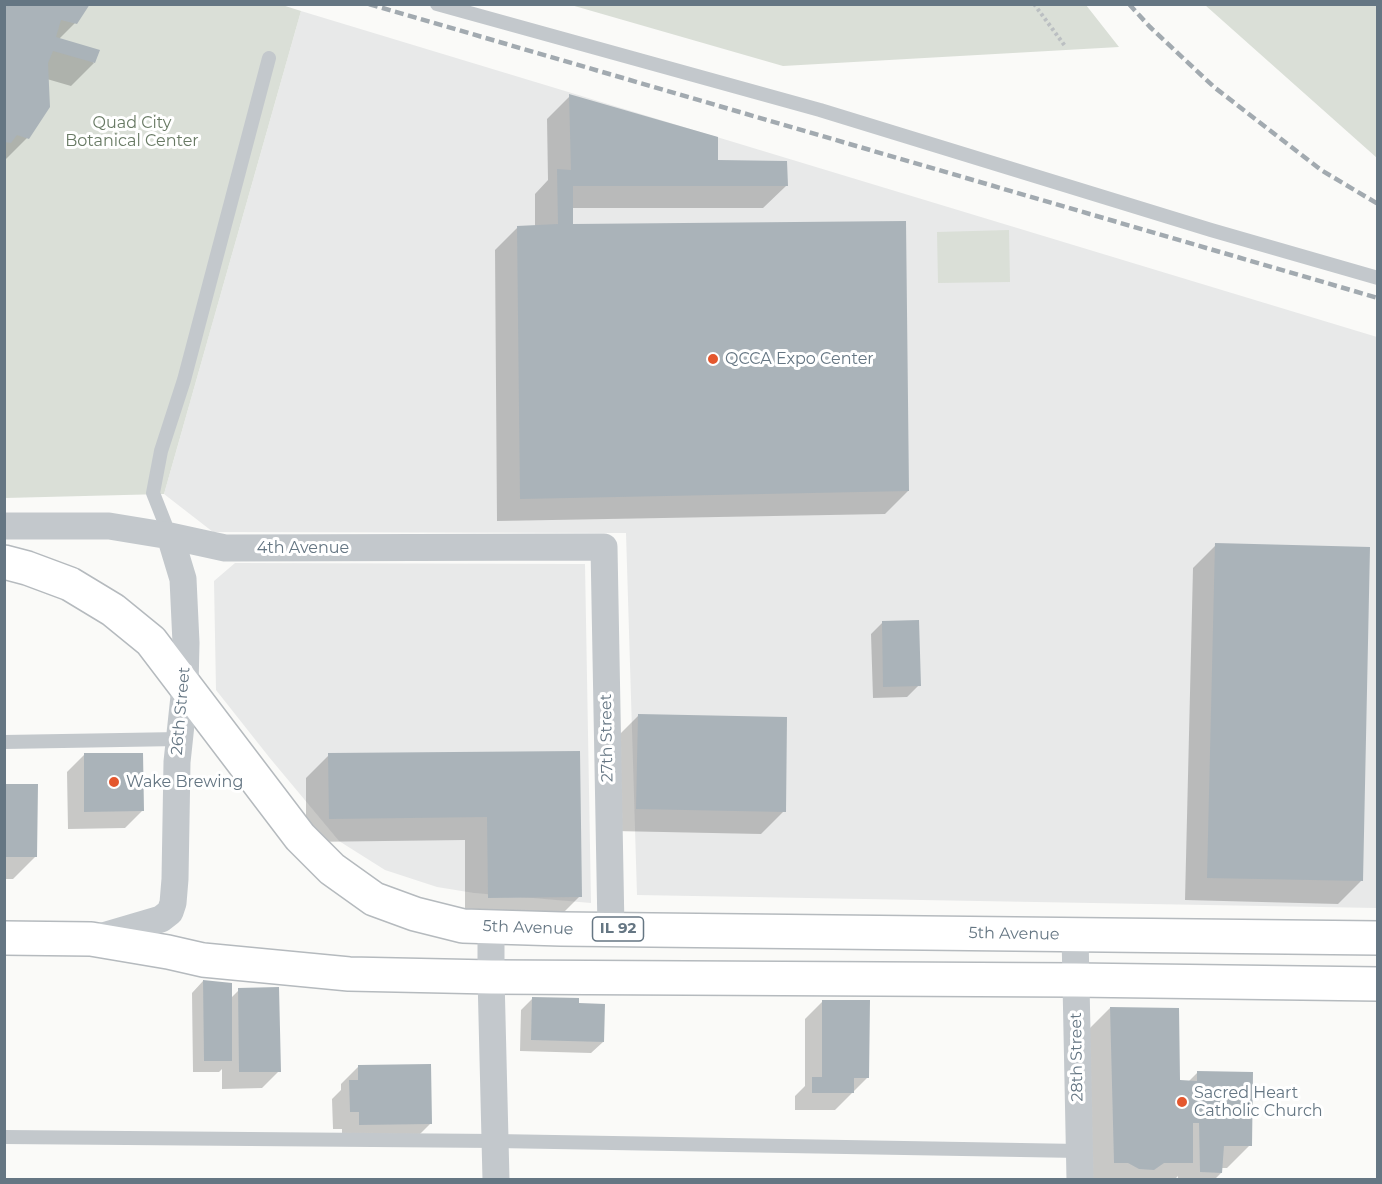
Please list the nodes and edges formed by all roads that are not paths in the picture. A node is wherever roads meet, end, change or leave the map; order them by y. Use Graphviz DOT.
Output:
graph roads {
  1 [pos="437,4"];
  2 [pos="269,58"];
  3 [pos="1377,278"];
  4 [pos="4,526"];
  5 [pos="170,536"];
  6 [pos="604,547"];
  7 [pos="4,562"];
  8 [pos="185,687"];
  9 [pos="179,740"];
  10 [pos="4,742"];
  11 [pos="491,927"];
  12 [pos="611,929"];
  13 [pos="1075,934"];
  14 [pos="4,938"];
  15 [pos="1377,938"];
  16 [pos="91,939"];
  17 [pos="491,977"];
  18 [pos="1075,980"];
  19 [pos="1377,984"];
  20 [pos="4,1137"];
  21 [pos="496,1141"];
  22 [pos="1079,1152"];
  23 [pos="496,1179"];
  24 [pos="1080,1179"];
  1 -- 3 [label="lane"];
  2 -- 5 [label="lane"];
  4 -- 5 [label="street, 4th Avenue"];
  5 -- 6 [label="street, 4th Avenue"];
  5 -- 8 [label="street, 26th Street"];
  6 -- 12 [label="street, 27th Street"];
  7 -- 8 [label="main road, 5th Avenue / IL 92"];
  8 -- 9 [label="street, 26th Street"];
  8 -- 11 [label="main road, 5th Avenue / IL 92"];
  9 -- 10 [label="lane"];
  9 -- 16 [label="street, 26th Street"];
  11 -- 12 [label="main road, 5th Avenue / IL 92"];
  11 -- 17 [label="street"];
  12 -- 13 [label="main road, 5th Avenue / IL 92"];
  13 -- 15 [label="main road, 5th Avenue / IL 92"];
  13 -- 18 [label="street, 28th Street"];
  14 -- 16 [label="main road"];
  16 -- 17 [label="main road"];
  17 -- 18 [label="main road"];
  17 -- 21 [label="street"];
  18 -- 19 [label="main road"];
  18 -- 22 [label="street, 28th Street"];
  20 -- 21 [label="lane"];
  21 -- 22 [label="lane"];
  21 -- 23 [label="street"];
  22 -- 24 [label="street, 28th Street"];
}
